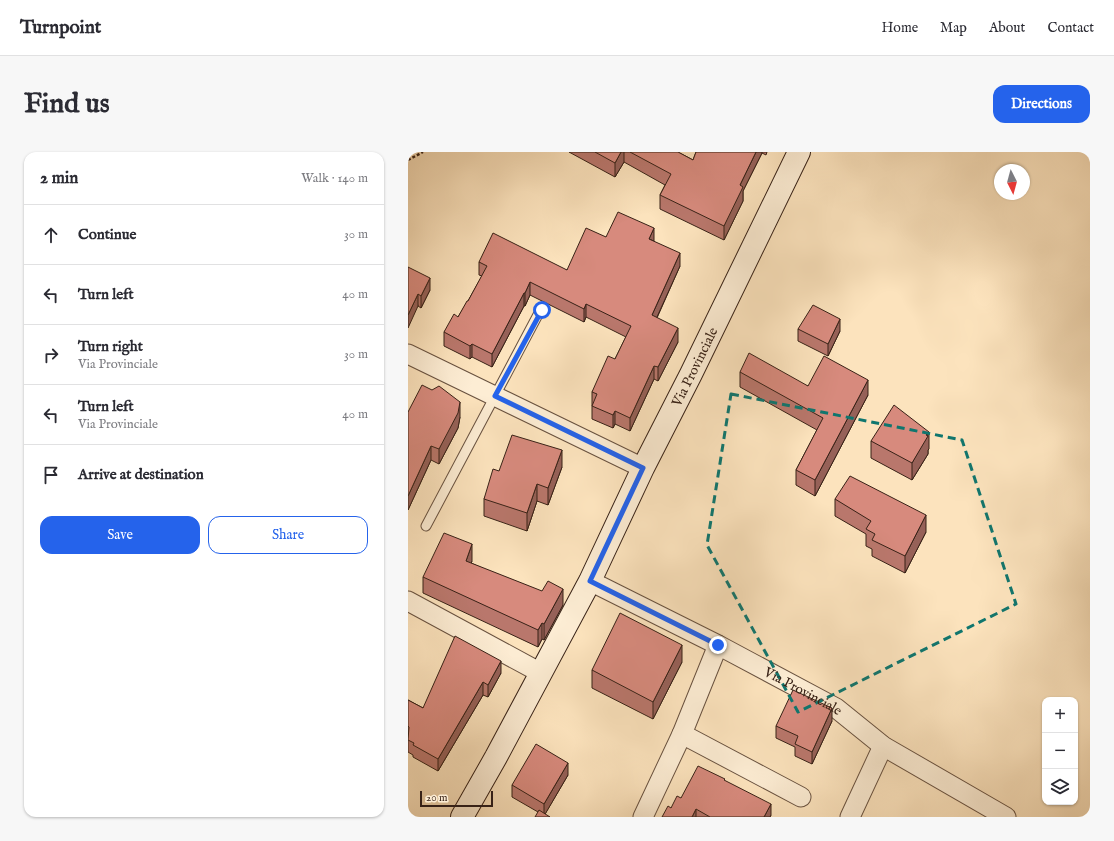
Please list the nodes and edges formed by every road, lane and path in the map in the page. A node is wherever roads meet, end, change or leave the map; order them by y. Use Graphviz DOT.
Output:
graph roads {
  1 [pos="423,152"];
  2 [pos="799,152"];
  3 [pos="408,160"];
  4 [pos="542,310"];
  5 [pos="408,354"];
  6 [pos="495,396"];
  7 [pos="643,468"];
  8 [pos="426,526"];
  9 [pos="590,581"];
  10 [pos="408,601"];
  11 [pos="718,645"];
  12 [pos="541,673"];
  13 [pos="682,734"];
  14 [pos="883,746"];
  15 [pos="801,797"];
  16 [pos="997,815"];
  17 [pos="462,817"];
  18 [pos="643,817"];
  19 [pos="850,817"];
  1 -- 3 [label="path"];
  2 -- 7 [label="street, Via Provinciale"];
  4 -- 6 [label="lane"];
  5 -- 6 [label="street"];
  6 -- 7 [label="street"];
  6 -- 8 [label="lane"];
  7 -- 9 [label="street, Via Provinciale"];
  9 -- 11 [label="street, Via Provinciale"];
  9 -- 12 [label="street, Via Provinciale"];
  10 -- 12 [label="street"];
  11 -- 13 [label="street"];
  11 -- 14 [label="street, Via Provinciale"];
  12 -- 17 [label="street, Via Provinciale"];
  13 -- 15 [label="street"];
  13 -- 18 [label="street"];
  14 -- 16 [label="street, Via Provinciale"];
  14 -- 19 [label="street"];
}
